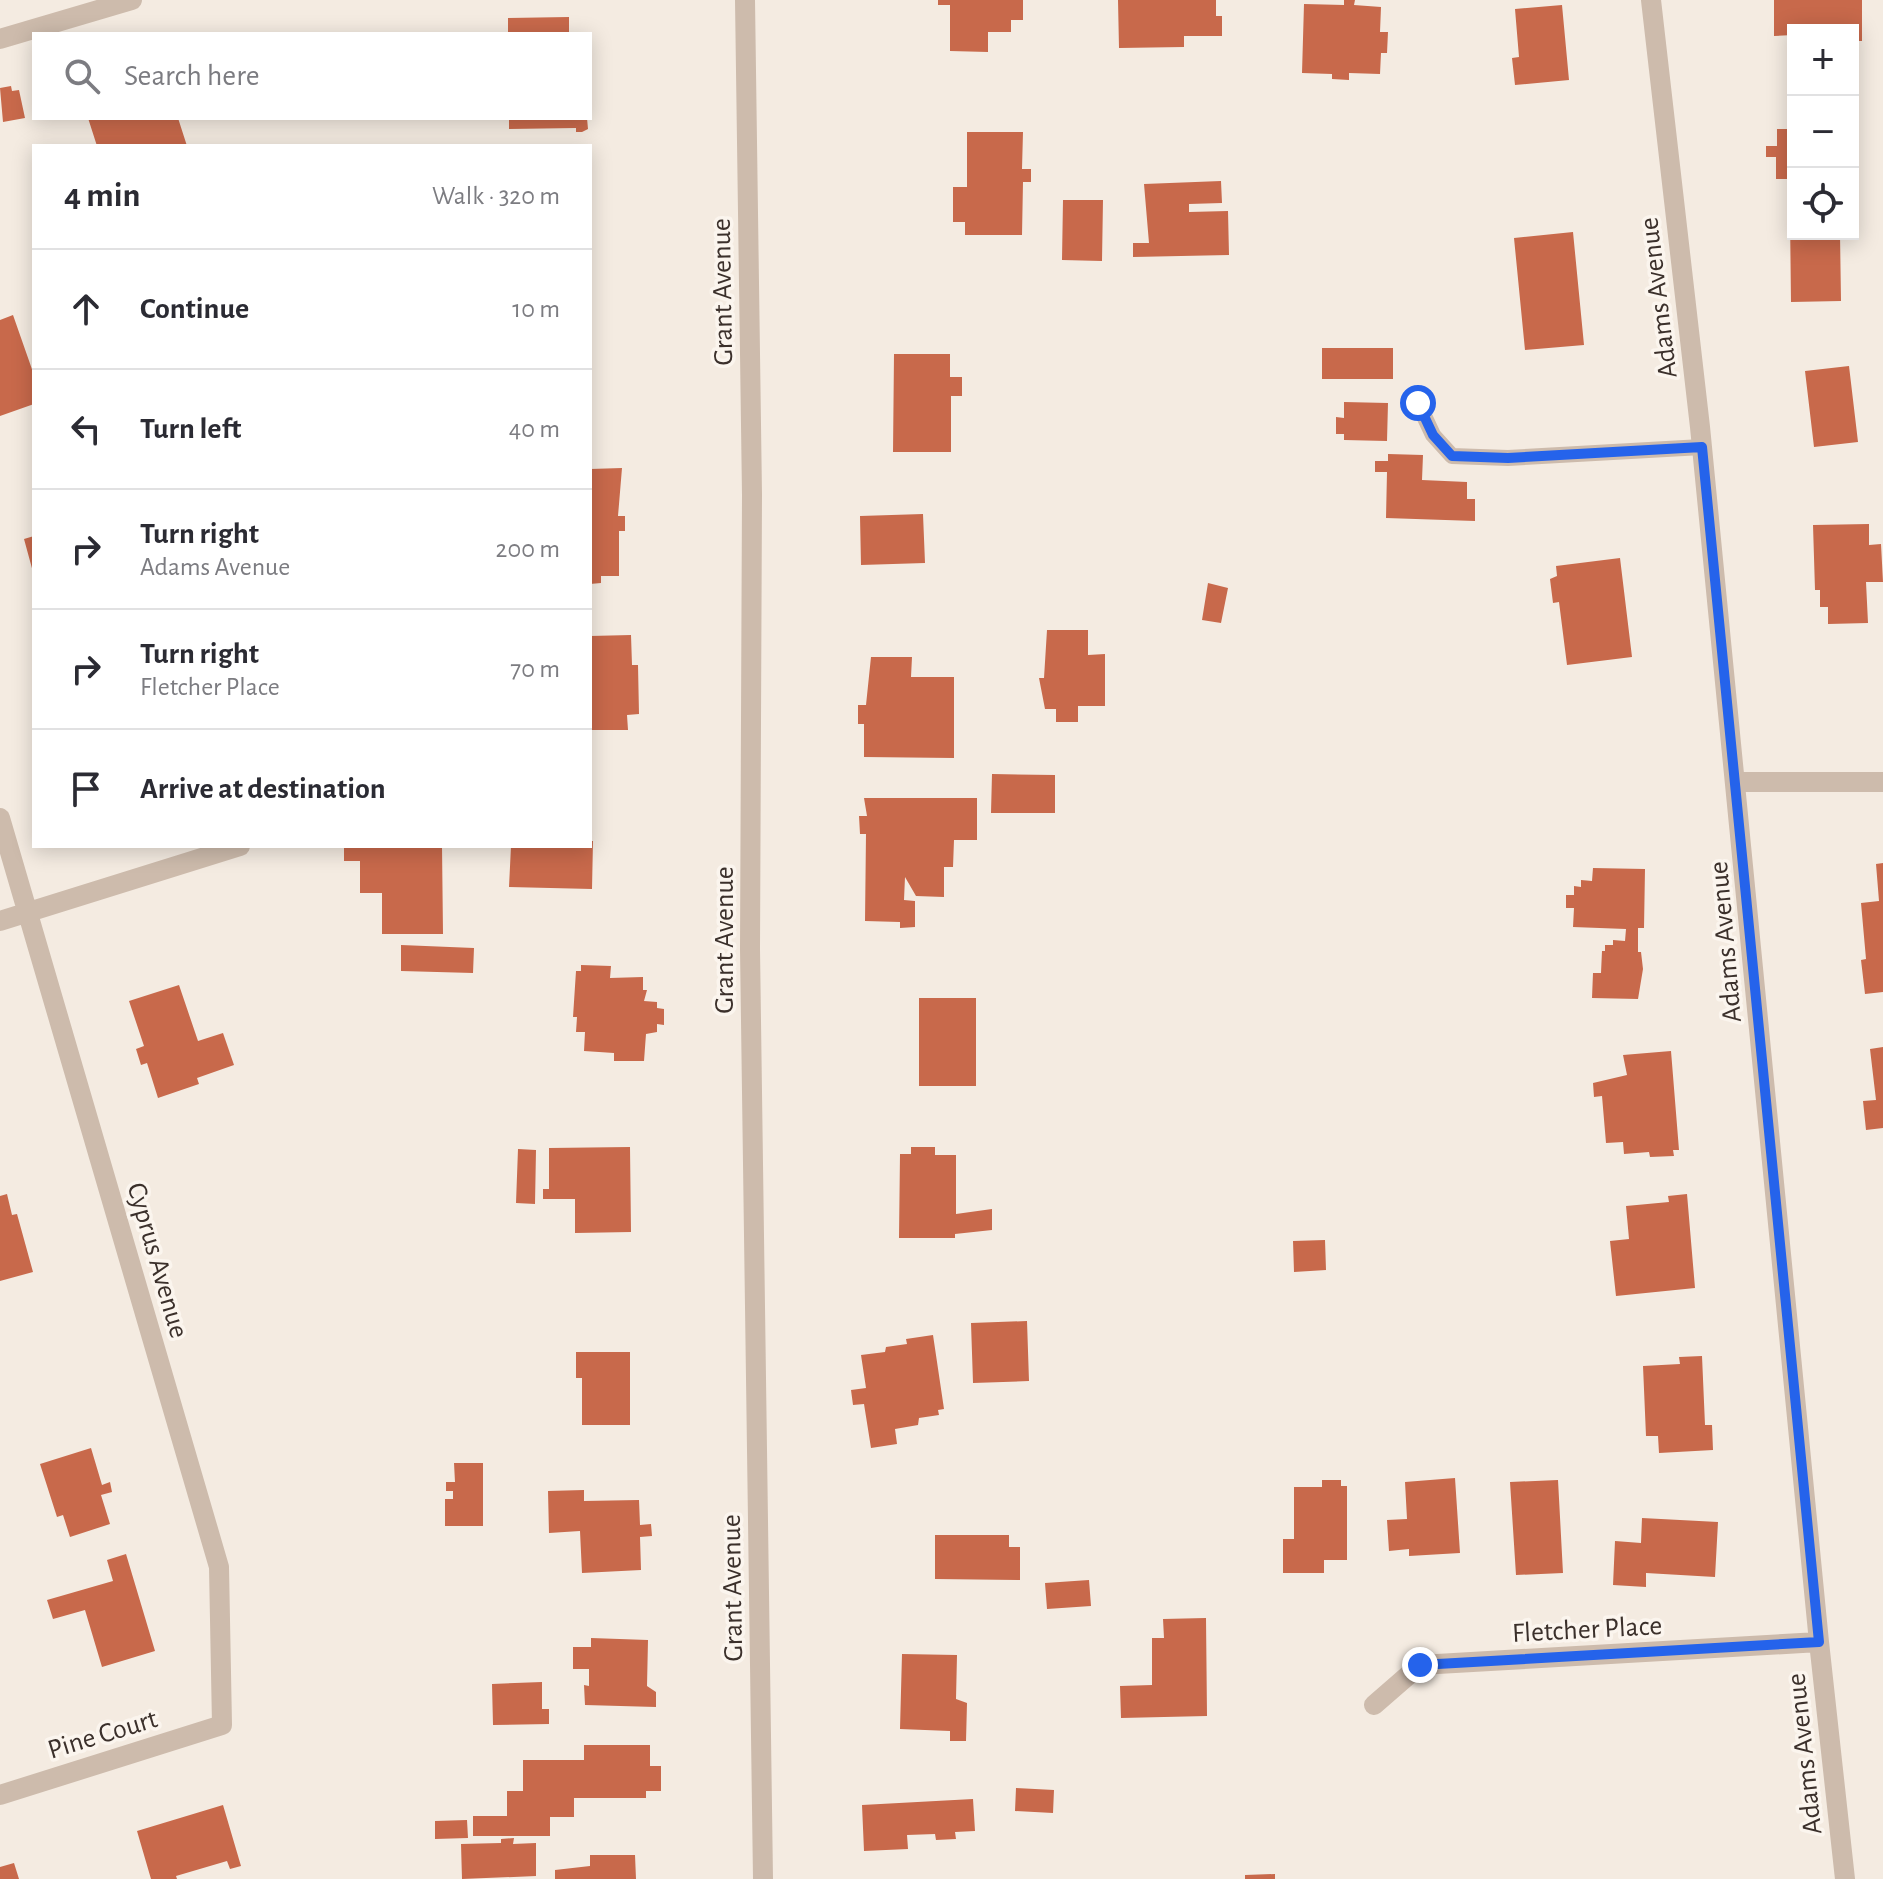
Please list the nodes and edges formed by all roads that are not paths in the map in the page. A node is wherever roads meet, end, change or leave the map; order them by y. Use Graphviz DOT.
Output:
graph roads {
  1 [pos="132,0"];
  2 [pos="745,0"];
  3 [pos="1651,0"];
  4 [pos="0,39"];
  5 [pos="1418,403"];
  6 [pos="1702,447"];
  7 [pos="1737,782"];
  8 [pos="1883,782"];
  9 [pos="0,818"];
  10 [pos="234,848"];
  11 [pos="28,913"];
  12 [pos="0,921"];
  13 [pos="1819,1642"];
  14 [pos="1374,1705"];
  15 [pos="222,1725"];
  16 [pos="0,1795"];
  17 [pos="763,1879"];
  18 [pos="1845,1879"];
  1 -- 4 [label="street"];
  2 -- 17 [label="street, Grant Avenue"];
  3 -- 6 [label="street, Adams Avenue"];
  5 -- 6 [label="lane"];
  6 -- 7 [label="street, Adams Avenue"];
  7 -- 8 [label="street"];
  7 -- 13 [label="street, Adams Avenue"];
  9 -- 11 [label="street, Cyprus Avenue"];
  10 -- 11 [label="street"];
  11 -- 12 [label="street"];
  11 -- 15 [label="street, Cyprus Avenue"];
  13 -- 14 [label="street, Fletcher Place"];
  13 -- 18 [label="street, Adams Avenue"];
  15 -- 16 [label="street, Pine Court"];
}
